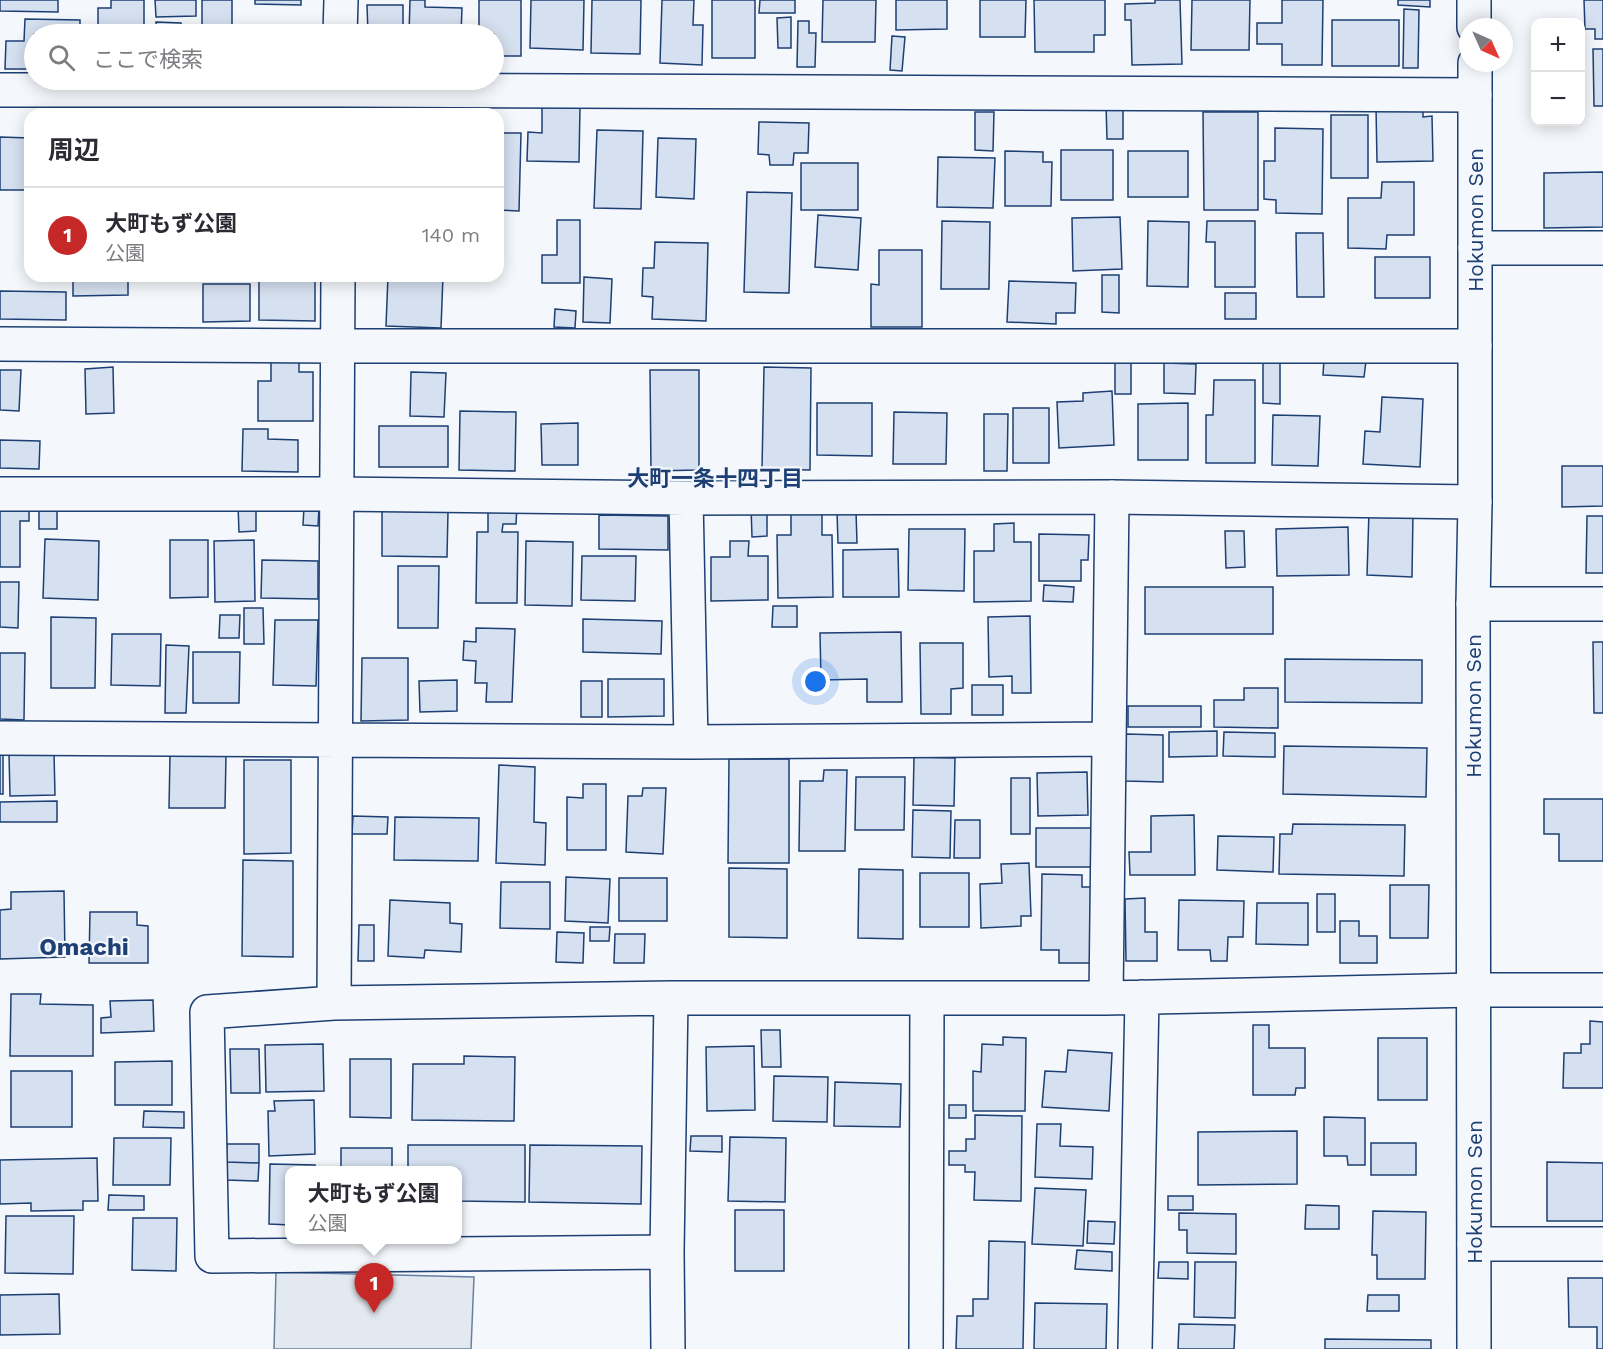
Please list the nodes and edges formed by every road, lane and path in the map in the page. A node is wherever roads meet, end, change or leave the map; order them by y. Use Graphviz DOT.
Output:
graph roads {
  1 [pos="341,0"];
  2 [pos="1474,0"];
  3 [pos="1474,18"];
  4 [pos="340,24"];
  5 [pos="1475,72"];
  6 [pos="0,90"];
  7 [pos="340,94"];
  8 [pos="1475,95"];
  9 [pos="1475,248"];
  10 [pos="1603,248"];
  11 [pos="338,282"];
  12 [pos="0,344"];
  13 [pos="337,346"];
  14 [pos="1475,346"];
  15 [pos="0,494"];
  16 [pos="336,494"];
  17 [pos="1112,497"];
  18 [pos="686,498"];
  19 [pos="1474,502"];
  20 [pos="1473,604"];
  21 [pos="1603,604"];
  22 [pos="0,738"];
  23 [pos="336,739"];
  24 [pos="1109,739"];
  25 [pos="691,742"];
  26 [pos="1474,990"];
  27 [pos="1603,990"];
  28 [pos="671,998"];
  29 [pos="927,998"];
  30 [pos="1106,998"];
  31 [pos="1142,998"];
  32 [pos="334,1003"];
  33 [pos="1474,1244"];
  34 [pos="1603,1244"];
  35 [pos="667,1252"];
  36 [pos="668,1349"];
  37 [pos="926,1349"];
  38 [pos="1135,1349"];
  39 [pos="1474,1349"];
  1 -- 4 [label="street"];
  2 -- 3 [label="street"];
  5 -- 8 [label="street, Hokumon Sen"];
  6 -- 7 [label="street"];
  7 -- 8 [label="street"];
  8 -- 9 [label="street, Hokumon Sen"];
  9 -- 10 [label="street"];
  9 -- 14 [label="street, Hokumon Sen"];
  11 -- 13 [label="street"];
  12 -- 13 [label="street"];
  13 -- 14 [label="street"];
  13 -- 16 [label="street"];
  14 -- 19 [label="street, Hokumon Sen"];
  15 -- 16 [label="street"];
  16 -- 18 [label="street"];
  16 -- 23 [label="street"];
  17 -- 18 [label="street"];
  17 -- 19 [label="street"];
  17 -- 24 [label="street"];
  18 -- 25 [label="street"];
  19 -- 20 [label="street, Hokumon Sen"];
  20 -- 21 [label="street"];
  20 -- 26 [label="street, Hokumon Sen"];
  22 -- 23 [label="street"];
  23 -- 25 [label="street"];
  23 -- 32 [label="street"];
  24 -- 25 [label="street"];
  24 -- 30 [label="street"];
  26 -- 27 [label="street"];
  26 -- 31 [label="street"];
  26 -- 33 [label="street, Hokumon Sen"];
  28 -- 29 [label="street"];
  28 -- 32 [label="street"];
  28 -- 35 [label="street"];
  29 -- 30 [label="street"];
  29 -- 37 [label="street"];
  30 -- 31 [label="street"];
  31 -- 38 [label="street"];
  32 -- 35 [label="street"];
  33 -- 34 [label="street"];
  33 -- 39 [label="street, Hokumon Sen"];
  35 -- 36 [label="street"];
}
